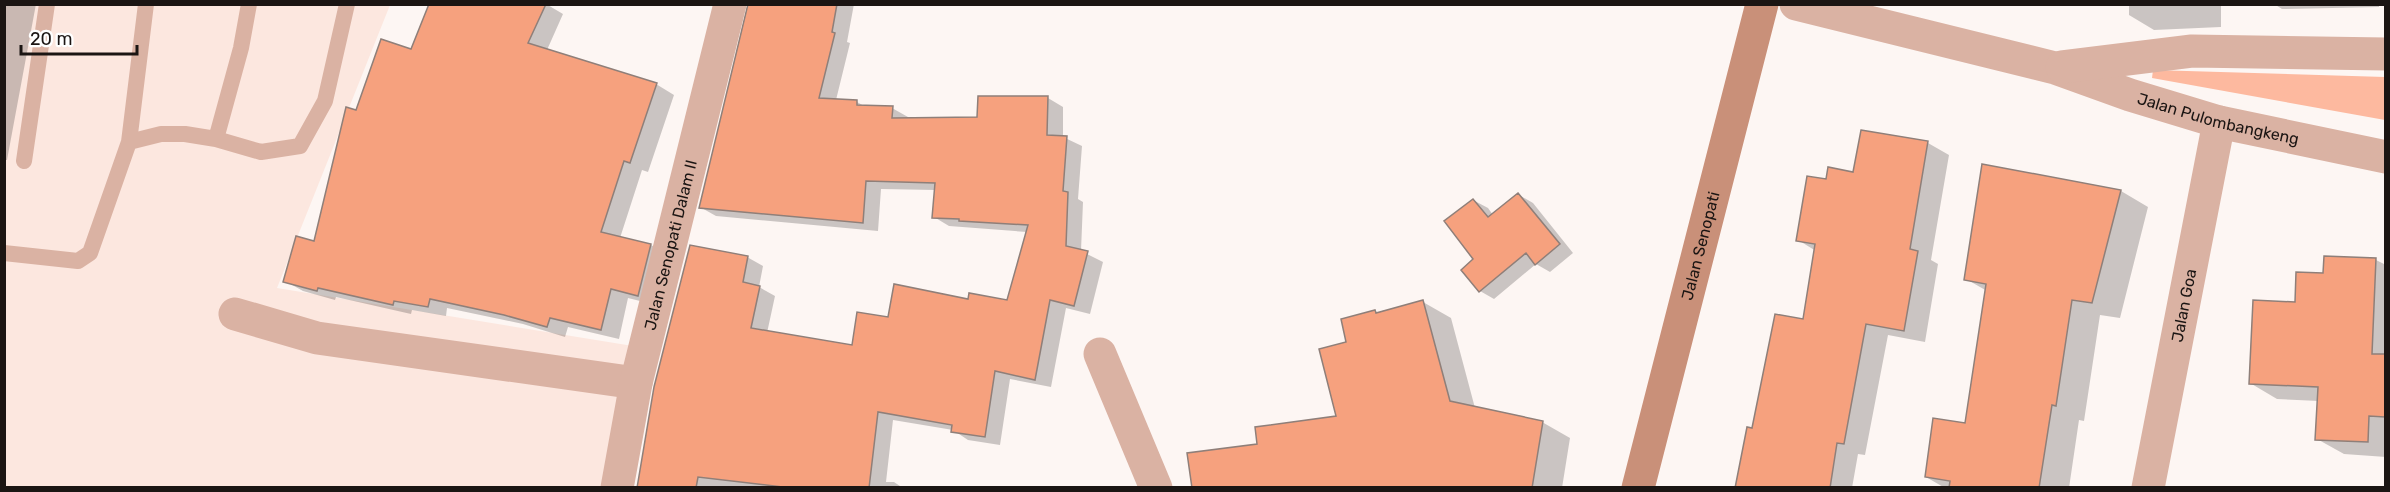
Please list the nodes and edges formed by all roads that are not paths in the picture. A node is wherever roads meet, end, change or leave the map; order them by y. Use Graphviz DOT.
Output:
graph roads {
  1 [pos="47,4"];
  2 [pos="146,4"];
  3 [pos="249,4"];
  4 [pos="730,4"];
  5 [pos="1762,4"];
  6 [pos="1796,4"];
  7 [pos="348,5"];
  8 [pos="2385,54"];
  9 [pos="2135,58"];
  10 [pos="2055,68"];
  11 [pos="2130,95"];
  12 [pos="2219,122"];
  13 [pos="216,139"];
  14 [pos="129,142"];
  15 [pos="2385,157"];
  16 [pos="24,161"];
  17 [pos="4,253"];
  18 [pos="235,314"];
  19 [pos="1100,354"];
  20 [pos="636,383"];
  21 [pos="617,488"];
  22 [pos="1156,488"];
  23 [pos="1638,488"];
  24 [pos="2148,488"];
  1 -- 16 [label="lane"];
  2 -- 14 [label="lane"];
  3 -- 13 [label="lane"];
  4 -- 20 [label="street, Jalan Senopati Dalam II"];
  5 -- 23 [label="main road, Jalan Senopati"];
  6 -- 10 [label="street, Jalan Pulombangkeng"];
  7 -- 13 [label="lane"];
  8 -- 9 [label="street, Jalan Pulombangkeng"];
  9 -- 10 [label="street, Jalan Pulombangkeng"];
  9 -- 11 [label="street"];
  10 -- 11 [label="street, Jalan Pulombangkeng"];
  11 -- 12 [label="street, Jalan Pulombangkeng"];
  12 -- 15 [label="street, Jalan Pulombangkeng"];
  12 -- 24 [label="street, Jalan Goa"];
  13 -- 14 [label="lane"];
  14 -- 17 [label="lane"];
  18 -- 20 [label="street"];
  19 -- 22 [label="street"];
  20 -- 21 [label="street, Jalan Senopati Dalam II"];
}
